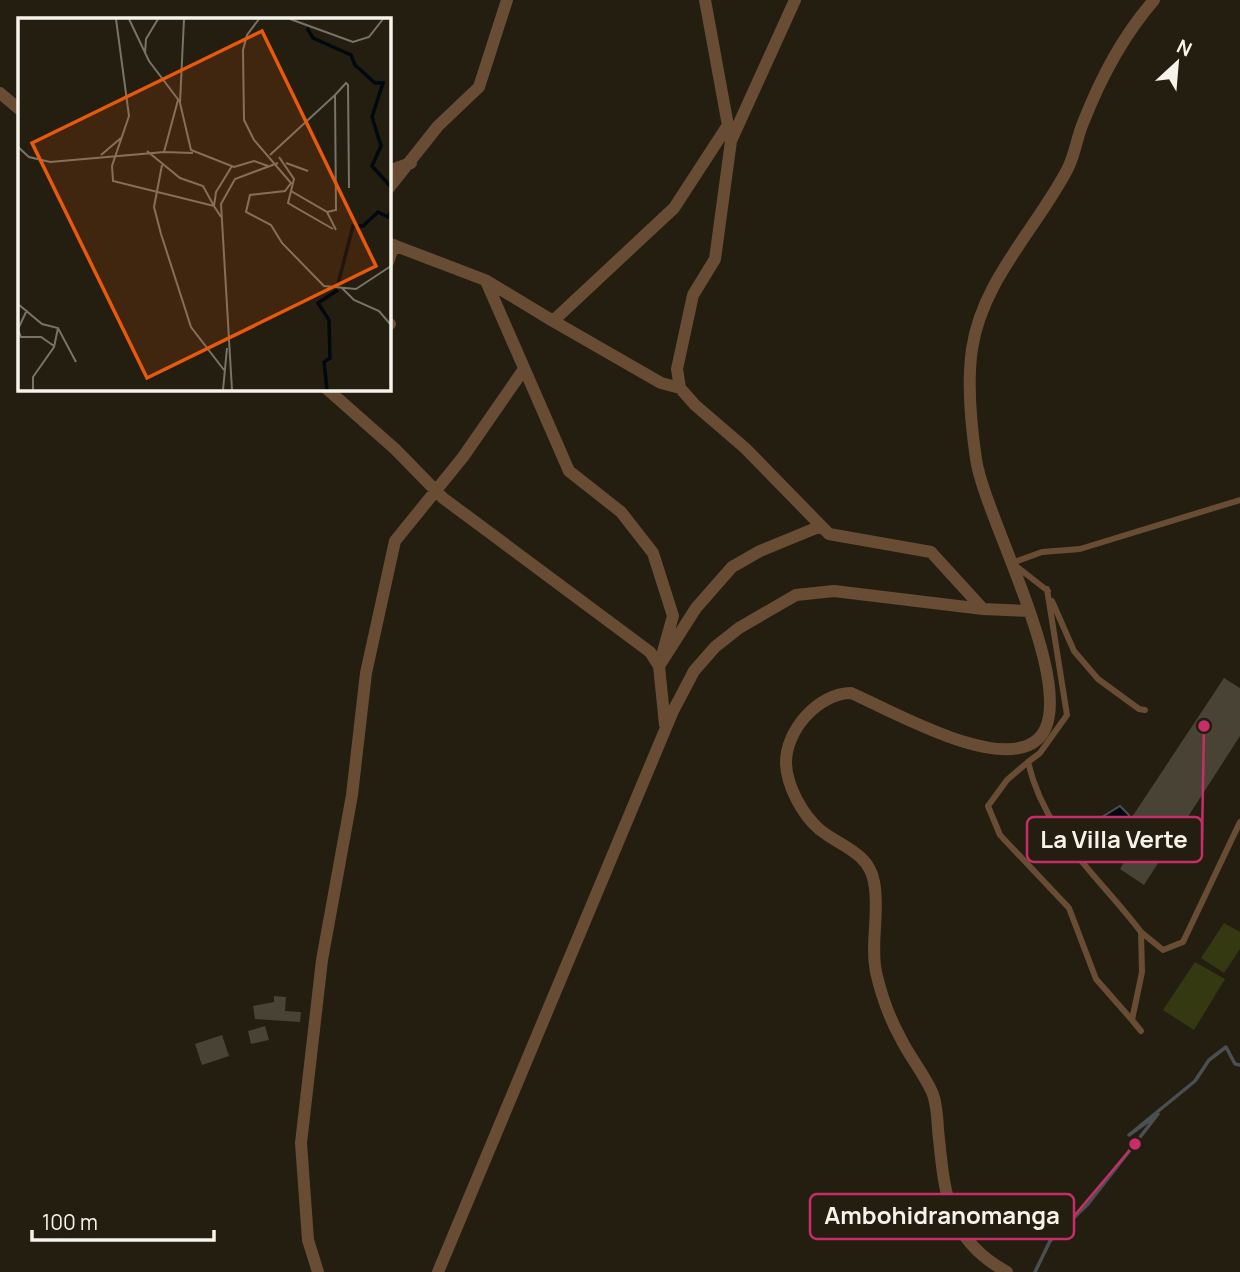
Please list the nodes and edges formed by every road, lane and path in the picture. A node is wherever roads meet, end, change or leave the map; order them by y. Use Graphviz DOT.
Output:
graph roads {
  1 [pos="507,0"];
  2 [pos="705,0"];
  3 [pos="795,0"];
  4 [pos="1154,0"];
  5 [pos="0,93"];
  6 [pos="18,107"];
  7 [pos="728,125"];
  8 [pos="731,142"];
  9 [pos="411,163"];
  10 [pos="390,170"];
  11 [pos="390,186"];
  12 [pos="391,244"];
  13 [pos="485,280"];
  14 [pos="553,321"];
  15 [pos="524,369"];
  16 [pos="680,388"];
  17 [pos="328,390"];
  18 [pos="435,491"];
  19 [pos="1240,500"];
  20 [pos="821,526"];
  21 [pos="1012,563"];
  22 [pos="1047,589"];
  23 [pos="983,609"];
  24 [pos="1029,611"];
  25 [pos="659,666"];
  26 [pos="1145,710"];
  27 [pos="666,728"];
  28 [pos="1028,762"];
  29 [pos="1240,822"];
  30 [pos="1141,932"];
  31 [pos="1132,1020"];
  32 [pos="1141,1031"];
  33 [pos="438,1270"];
  34 [pos="318,1272"];
  35 [pos="1007,1272"];
  1 -- 9 [label="street"];
  2 -- 7 [label="street"];
  3 -- 8 [label="street"];
  4 -- 21 [label="street"];
  5 -- 6 [label="street"];
  7 -- 8 [label="street"];
  7 -- 14 [label="street"];
  8 -- 16 [label="street"];
  9 -- 10 [label="street"];
  9 -- 11 [label="street"];
  12 -- 13 [label="street"];
  13 -- 14 [label="street"];
  13 -- 15 [label="street"];
  14 -- 16 [label="street"];
  15 -- 18 [label="street"];
  15 -- 25 [label="street"];
  16 -- 20 [label="street"];
  17 -- 18 [label="street"];
  18 -- 25 [label="street"];
  18 -- 34 [label="street"];
  19 -- 21 [label="lane"];
  20 -- 23 [label="street"];
  20 -- 25 [label="street"];
  21 -- 22 [label="lane"];
  21 -- 24 [label="street"];
  22 -- 26 [label="lane"];
  22 -- 28 [label="lane"];
  23 -- 24 [label="street"];
  23 -- 27 [label="street"];
  24 -- 35 [label="street"];
  25 -- 27 [label="street"];
  27 -- 33 [label="street"];
  28 -- 30 [label="lane"];
  28 -- 31 [label="lane"];
  29 -- 30 [label="lane"];
  30 -- 31 [label="lane"];
  31 -- 32 [label="lane"];
}
